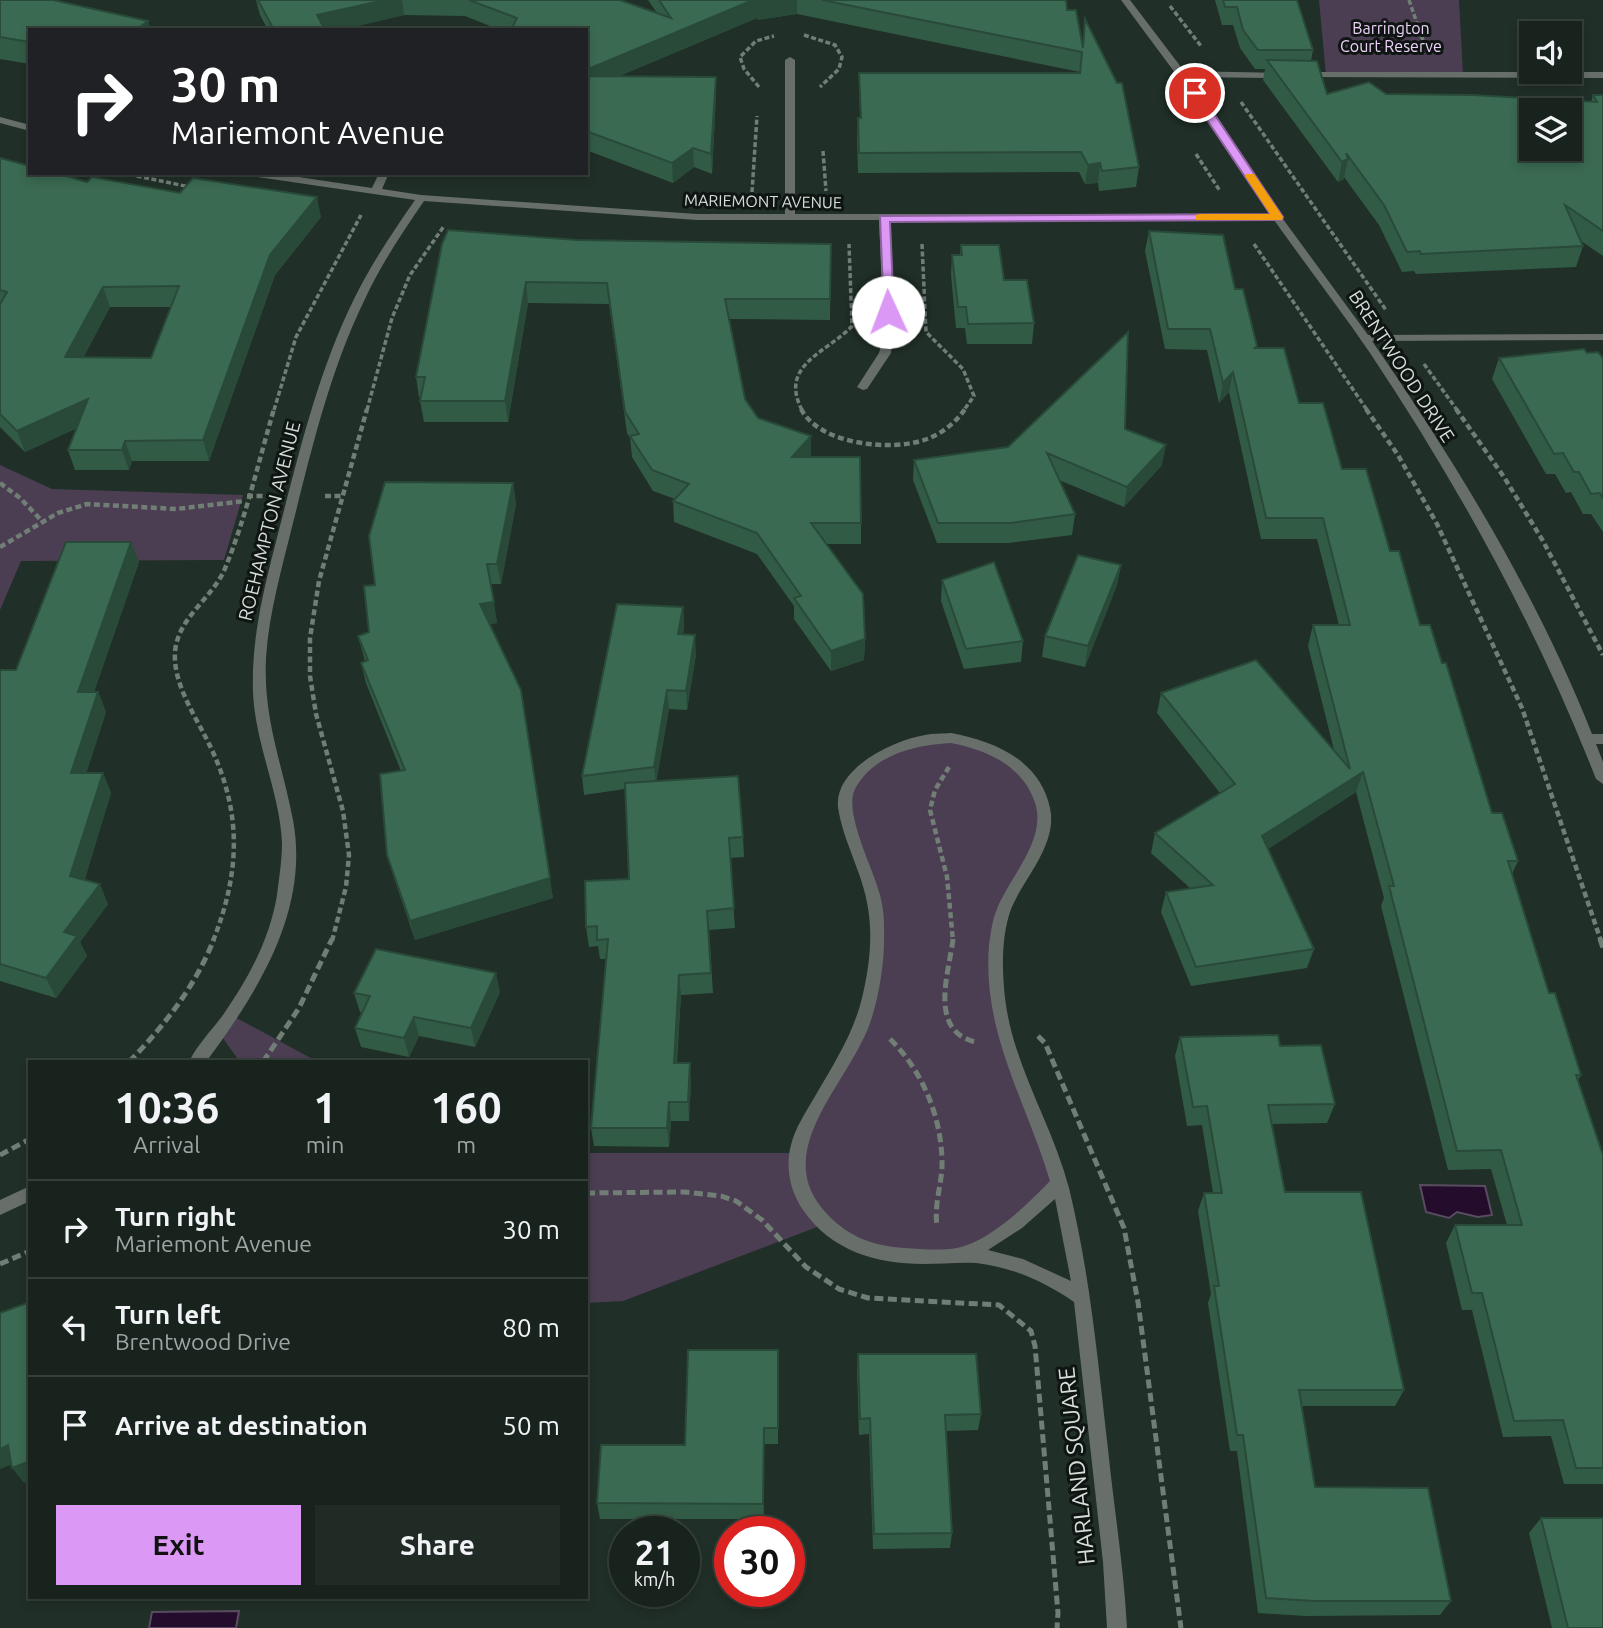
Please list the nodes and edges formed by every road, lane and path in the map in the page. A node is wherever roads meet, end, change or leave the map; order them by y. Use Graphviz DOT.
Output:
graph roads {
  1 [pos="1125,0"];
  2 [pos="1165,0"];
  3 [pos="1409,0"];
  4 [pos="1208,55"];
  5 [pos="1429,56"];
  6 [pos="790,60"];
  7 [pos="1182,74"];
  8 [pos="1603,75"];
  9 [pos="1235,93"];
  10 [pos="0,120"];
  11 [pos="28,127"];
  12 [pos="264,175"];
  13 [pos="383,175"];
  14 [pos="376,191"];
  15 [pos="421,198"];
  16 [pos="790,217"];
  17 [pos="1278,217"];
  18 [pos="884,218"];
  19 [pos="446,223"];
  20 [pos="1253,242"];
  21 [pos="1392,317"];
  22 [pos="1603,337"];
  23 [pos="1364,338"];
  24 [pos="1422,361"];
  25 [pos="863,387"];
  26 [pos="0,484"];
  27 [pos="246,501"];
  28 [pos="43,522"];
  29 [pos="0,547"];
  30 [pos="1603,656"];
  31 [pos="966,739"];
  32 [pos="1596,740"];
  33 [pos="1603,779"];
  34 [pos="1603,948"];
  35 [pos="861,1026"];
  36 [pos="1031,1036"];
  37 [pos="984,1043"];
  38 [pos="198,1060"];
  39 [pos="267,1060"];
  40 [pos="28,1140"];
  41 [pos="0,1155"];
  42 [pos="1059,1182"];
  43 [pos="588,1192"];
  44 [pos="28,1194"];
  45 [pos="0,1208"];
  46 [pos="939,1238"];
  47 [pos="28,1252"];
  48 [pos="959,1255"];
  49 [pos="0,1264"];
  50 [pos="1082,1298"];
  51 [pos="1057,1628"];
  52 [pos="1117,1628"];
  53 [pos="1181,1628"];
  1 -- 7 [label="street, BRENTWOOD DRIVE"];
  2 -- 4 [label="path"];
  3 -- 5 [label="path"];
  6 -- 16 [label="street"];
  7 -- 8 [label="street"];
  7 -- 17 [label="street, BRENTWOOD DRIVE"];
  9 -- 21 [label="path"];
  10 -- 11 [label="street"];
  12 -- 14 [label="street, MARIEMONT AVENUE"];
  13 -- 14 [label="street"];
  14 -- 15 [label="street, MARIEMONT AVENUE"];
  15 -- 16 [label="street, MARIEMONT AVENUE"];
  15 -- 38 [label="street, ROEHAMPTON AVENUE"];
  16 -- 18 [label="street, MARIEMONT AVENUE"];
  17 -- 18 [label="street, MARIEMONT AVENUE"];
  17 -- 23 [label="street, BRENTWOOD DRIVE"];
  18 -- 25 [label="street"];
  19 -- 39 [label="path"];
  20 -- 34 [label="path"];
  22 -- 23 [label="street"];
  23 -- 32 [label="street, BRENTWOOD DRIVE"];
  24 -- 30 [label="path"];
  26 -- 28 [label="path"];
  27 -- 28 [label="path"];
  28 -- 29 [label="path"];
  31 -- 35 [label="street, HARLAND SQUARE"];
  31 -- 37 [label="path"];
  31 -- 42 [label="street, HARLAND SQUARE"];
  32 -- 33 [label="street, BRENTWOOD DRIVE"];
  35 -- 46 [label="path"];
  35 -- 48 [label="street, HARLAND SQUARE"];
  36 -- 53 [label="path"];
  40 -- 41 [label="path"];
  42 -- 48 [label="street, HARLAND SQUARE"];
  42 -- 50 [label="street, HARLAND SQUARE"];
  43 -- 51 [label="path"];
  44 -- 45 [label="street"];
  47 -- 49 [label="path"];
  48 -- 50 [label="street, HARLAND SQUARE"];
  50 -- 52 [label="street, HARLAND SQUARE"];
}
